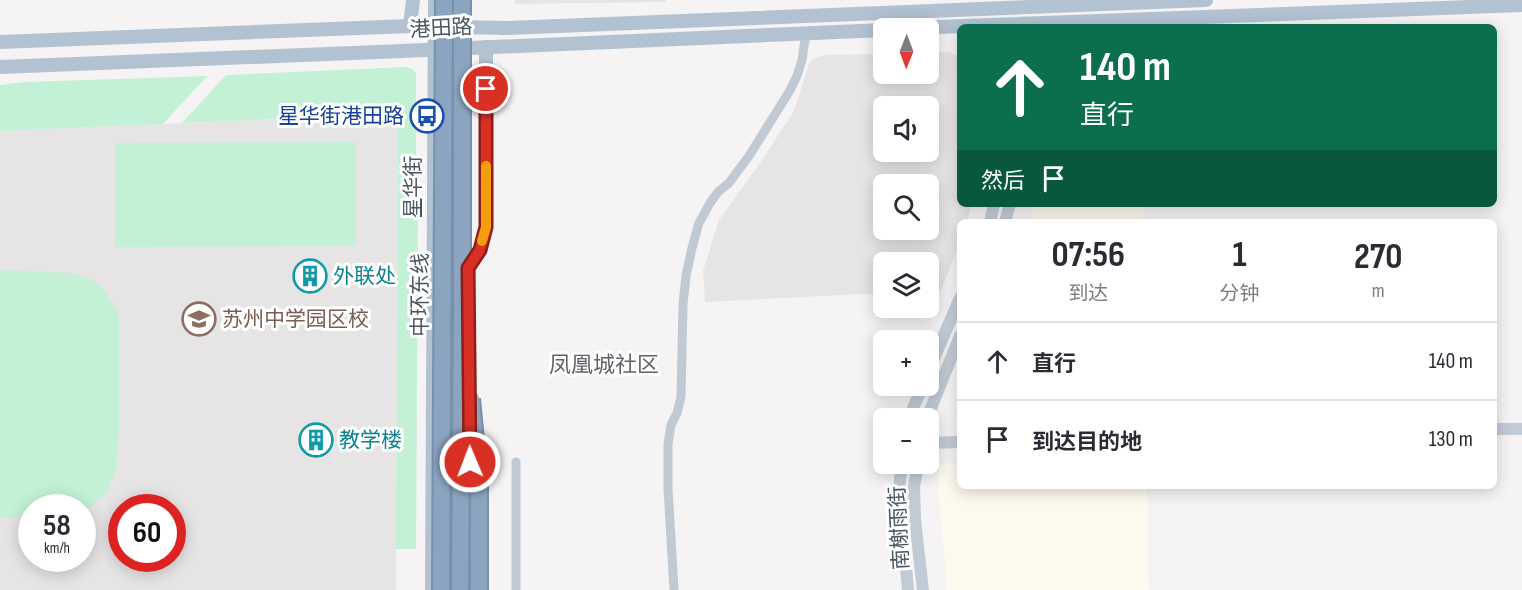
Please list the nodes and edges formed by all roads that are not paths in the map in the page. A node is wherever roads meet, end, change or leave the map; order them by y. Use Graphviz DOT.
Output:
graph roads {
  1 [pos="413,0"];
  2 [pos="435,0"];
  3 [pos="444,0"];
  4 [pos="462,0"];
  5 [pos="470,0"];
  6 [pos="1206,0"];
  7 [pos="1522,5"];
  8 [pos="1008,7"];
  9 [pos="1001,24"];
  10 [pos="1013,24"];
  11 [pos="1062,24"];
  12 [pos="410,26"];
  13 [pos="434,27"];
  14 [pos="470,27"];
  15 [pos="939,27"];
  16 [pos="957,27"];
  17 [pos="873,30"];
  18 [pos="806,33"];
  19 [pos="0,42"];
  20 [pos="486,47"];
  21 [pos="470,48"];
  22 [pos="435,49"];
  23 [pos="0,67"];
  24 [pos="468,268"];
  25 [pos="957,305"];
  26 [pos="462,307"];
  27 [pos="957,343"];
  28 [pos="939,347"];
  29 [pos="931,408"];
  30 [pos="1497,429"];
  31 [pos="1522,429"];
  32 [pos="957,442"];
  33 [pos="939,443"];
  34 [pos="516,462"];
  35 [pos="901,474"];
  36 [pos="917,474"];
  37 [pos="432,590"];
  38 [pos="441,590"];
  39 [pos="460,590"];
  40 [pos="469,590"];
  41 [pos="479,590"];
  42 [pos="516,590"];
  43 [pos="674,590"];
  44 [pos="908,590"];
  45 [pos="923,590"];
  1 -- 12 [label="main road"];
  2 -- 13 [label="main road, 星华街"];
  3 -- 38 [label="highway, 中环东线, bridge"];
  4 -- 26 [label="highway, 中环东线, bridge"];
  5 -- 14 [label="main road"];
  6 -- 8 [label="main road, 港田路"];
  7 -- 11 [label="main road"];
  8 -- 9 [label="main road"];
  8 -- 10 [label="main road"];
  8 -- 14 [label="main road, 港田路"];
  12 -- 13 [label="main road, 港田路"];
  12 -- 19 [label="main road, 港田路"];
  13 -- 14 [label="main road, 港田路"];
  13 -- 22 [label="main road, 星华街"];
  14 -- 21 [label="main road"];
  15 -- 16 [label="main road"];
  17 -- 18 [label="main road, 港田路"];
  18 -- 20 [label="main road, 港田路"];
  18 -- 43 [label="street"];
  20 -- 21 [label="main road, 港田路"];
  20 -- 24 [label="main road"];
  21 -- 22 [label="main road, 港田路"];
  21 -- 24 [label="main road"];
  22 -- 23 [label="main road, 港田路"];
  22 -- 37 [label="main road, 星华街"];
  24 -- 40 [label="main road"];
  25 -- 28 [label="main road"];
  26 -- 39 [label="highway, 中环东线, bridge"];
  26 -- 41 [label="highway, bridge"];
  27 -- 29 [label="main road"];
  30 -- 31 [label="main road"];
  32 -- 33 [label="main road"];
  34 -- 42 [label="street"];
  35 -- 44 [label="main road, 南榭雨街"];
  36 -- 45 [label="main road, 南榭雨街"];
}
